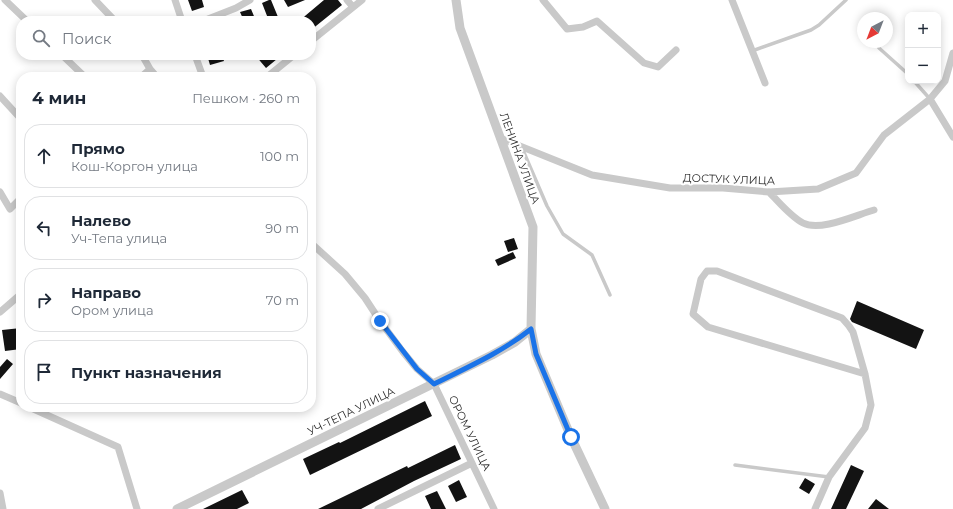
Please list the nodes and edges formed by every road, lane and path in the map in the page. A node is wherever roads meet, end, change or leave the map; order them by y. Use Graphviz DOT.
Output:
graph roads {
  1 [pos="5,0"];
  2 [pos="95,0"];
  3 [pos="175,0"];
  4 [pos="233,0"];
  5 [pos="250,0"];
  6 [pos="347,0"];
  7 [pos="362,0"];
  8 [pos="456,0"];
  9 [pos="543,0"];
  10 [pos="732,0"];
  11 [pos="846,0"];
  12 [pos="354,7"];
  13 [pos="236,8"];
  14 [pos="22,16"];
  15 [pos="110,16"];
  16 [pos="180,16"];
  17 [pos="216,16"];
  18 [pos="316,37"];
  19 [pos="879,48"];
  20 [pos="676,50"];
  21 [pos="752,51"];
  22 [pos="953,53"];
  23 [pos="67,60"];
  24 [pos="145,60"];
  25 [pos="197,60"];
  26 [pos="288,60"];
  27 [pos="150,69"];
  28 [pos="905,71"];
  29 [pos="80,72"];
  30 [pos="147,72"];
  31 [pos="153,72"];
  32 [pos="201,72"];
  33 [pos="273,72"];
  34 [pos="765,83"];
  35 [pos="917,84"];
  36 [pos="0,96"];
  37 [pos="930,100"];
  38 [pos="16,114"];
  39 [pos="953,137"];
  40 [pos="500,138"];
  41 [pos="522,147"];
  42 [pos="0,192"];
  43 [pos="768,192"];
  44 [pos="16,203"];
  45 [pos="874,210"];
  46 [pos="316,248"];
  47 [pos="610,295"];
  48 [pos="16,298"];
  49 [pos="0,312"];
  50 [pos="531,329"];
  51 [pos="866,374"];
  52 [pos="434,384"];
  53 [pos="0,394"];
  54 [pos="16,401"];
  55 [pos="40,412"];
  56 [pos="472,463"];
  57 [pos="734,465"];
  58 [pos="829,477"];
  59 [pos="0,494"];
  60 [pos="3,509"];
  61 [pos="137,509"];
  62 [pos="177,509"];
  63 [pos="378,509"];
  64 [pos="494,509"];
  65 [pos="605,509"];
  66 [pos="815,509"];
  1 -- 14 [label="street"];
  2 -- 15 [label="street"];
  3 -- 16 [label="street"];
  4 -- 13 [label="street"];
  5 -- 13 [label="street"];
  6 -- 12 [label="street"];
  7 -- 12 [label="street"];
  8 -- 40 [label="street, ЛЕНИНА УЛИЦА"];
  9 -- 20 [label="street"];
  10 -- 21 [label="street"];
  11 -- 21 [label="lane"];
  12 -- 18 [label="street"];
  13 -- 17 [label="street"];
  19 -- 28 [label="lane"];
  21 -- 34 [label="street"];
  22 -- 37 [label="street, ДОСТУК УЛИЦА"];
  23 -- 29 [label="street"];
  24 -- 27 [label="street"];
  25 -- 32 [label="street"];
  26 -- 33 [label="street"];
  27 -- 30 [label="street"];
  27 -- 31 [label="street"];
  35 -- 37 [label="lane"];
  36 -- 38 [label="street"];
  37 -- 39 [label="street"];
  37 -- 43 [label="street, ДОСТУК УЛИЦА"];
  40 -- 41 [label="street, ДОСТУК УЛИЦА"];
  40 -- 50 [label="street, ЛЕНИНА УЛИЦА"];
  41 -- 43 [label="street, ДОСТУК УЛИЦА"];
  41 -- 47 [label="lane"];
  42 -- 44 [label="street"];
  43 -- 45 [label="street"];
  46 -- 52 [label="street, ОРОМ УЛИЦА"];
  48 -- 49 [label="street"];
  50 -- 52 [label="street, УЧ-ТЕПА УЛИЦА"];
  50 -- 65 [label="street, ЛЕНИНА УЛИЦА"];
  51 -- 51 [label="street"];
  51 -- 58 [label="street"];
  52 -- 56 [label="street, ОРОМ УЛИЦА"];
  52 -- 62 [label="street, УЧ-ТЕПА УЛИЦА"];
  53 -- 54 [label="street"];
  55 -- 61 [label="street"];
  56 -- 63 [label="street"];
  56 -- 64 [label="street, ОРОМ УЛИЦА"];
  57 -- 58 [label="lane"];
  58 -- 66 [label="street"];
  59 -- 60 [label="street"];
}
